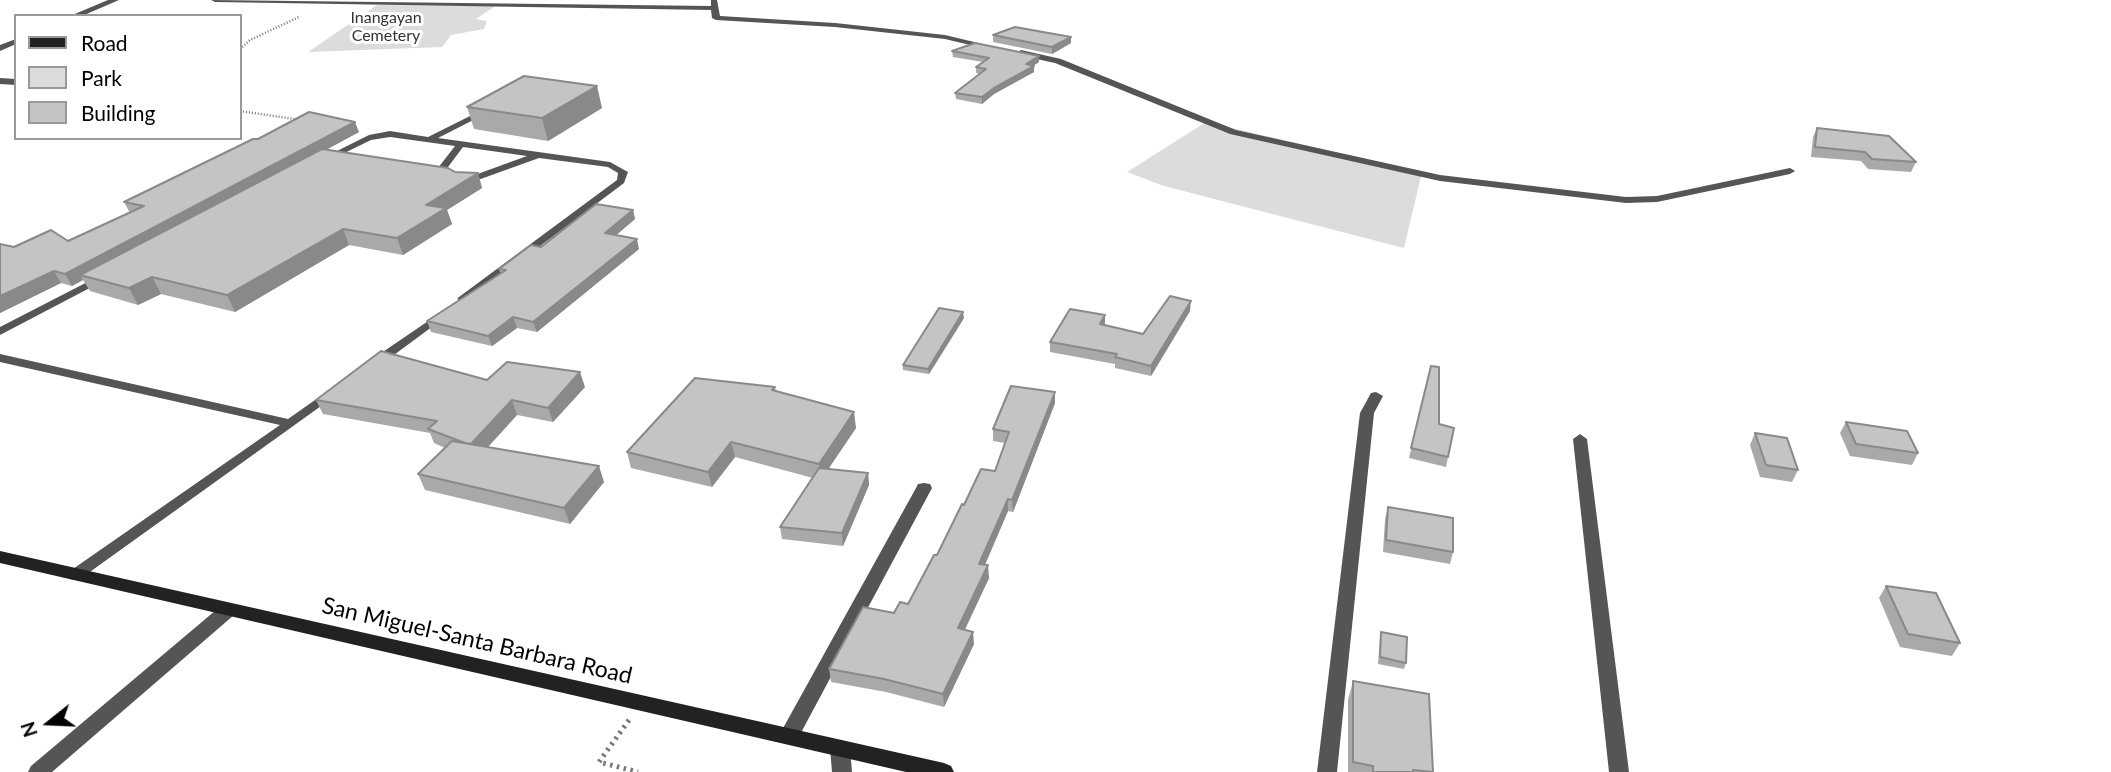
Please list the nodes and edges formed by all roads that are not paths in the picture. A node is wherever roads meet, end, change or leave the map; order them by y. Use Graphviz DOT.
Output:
graph roads {
  1 [pos="115,0"];
  2 [pos="215,0"];
  3 [pos="715,4"];
  4 [pos="79,14"];
  5 [pos="482,112"];
  6 [pos="430,139"];
  7 [pos="461,144"];
  8 [pos="539,155"];
  9 [pos="316,164"];
  10 [pos="1790,171"];
  11 [pos="443,178"];
  12 [pos="460,181"];
  13 [pos="108,274"];
  14 [pos="0,332"];
  15 [pos="0,358"];
  16 [pos="363,371"];
  17 [pos="342,387"];
  18 [pos="1376,396"];
  19 [pos="290,423"];
  20 [pos="1580,439"];
  21 [pos="924,488"];
  22 [pos="0,557"];
  23 [pos="75,575"];
  24 [pos="228,610"];
  25 [pos="789,736"];
  26 [pos="840,748"];
  27 [pos="38,772"];
  28 [pos="842,772"];
  29 [pos="944,772"];
  30 [pos="1327,772"];
  31 [pos="1619,772"];
  1 -- 4 [label="street"];
  2 -- 3 [label="street"];
  3 -- 10 [label="street"];
  5 -- 6 [label="lane"];
  6 -- 7 [label="lane"];
  6 -- 9 [label="lane"];
  7 -- 8 [label="lane"];
  7 -- 11 [label="lane"];
  8 -- 12 [label="lane"];
  8 -- 16 [label="lane"];
  13 -- 14 [label="lane"];
  15 -- 19 [label="lane"];
  17 -- 19 [label="lane"];
  18 -- 30 [label="street"];
  19 -- 23 [label="lane"];
  20 -- 31 [label="street"];
  21 -- 25 [label="street"];
  22 -- 23 [label="main road, San Miguel-Santa Barbara Road"];
  23 -- 24 [label="main road, San Miguel-Santa Barbara Road"];
  24 -- 25 [label="main road, San Miguel-Santa Barbara Road"];
  24 -- 27 [label="street"];
  25 -- 26 [label="main road, San Miguel-Santa Barbara Road"];
  26 -- 28 [label="street"];
  26 -- 29 [label="main road, San Miguel-Santa Barbara Road"];
}
